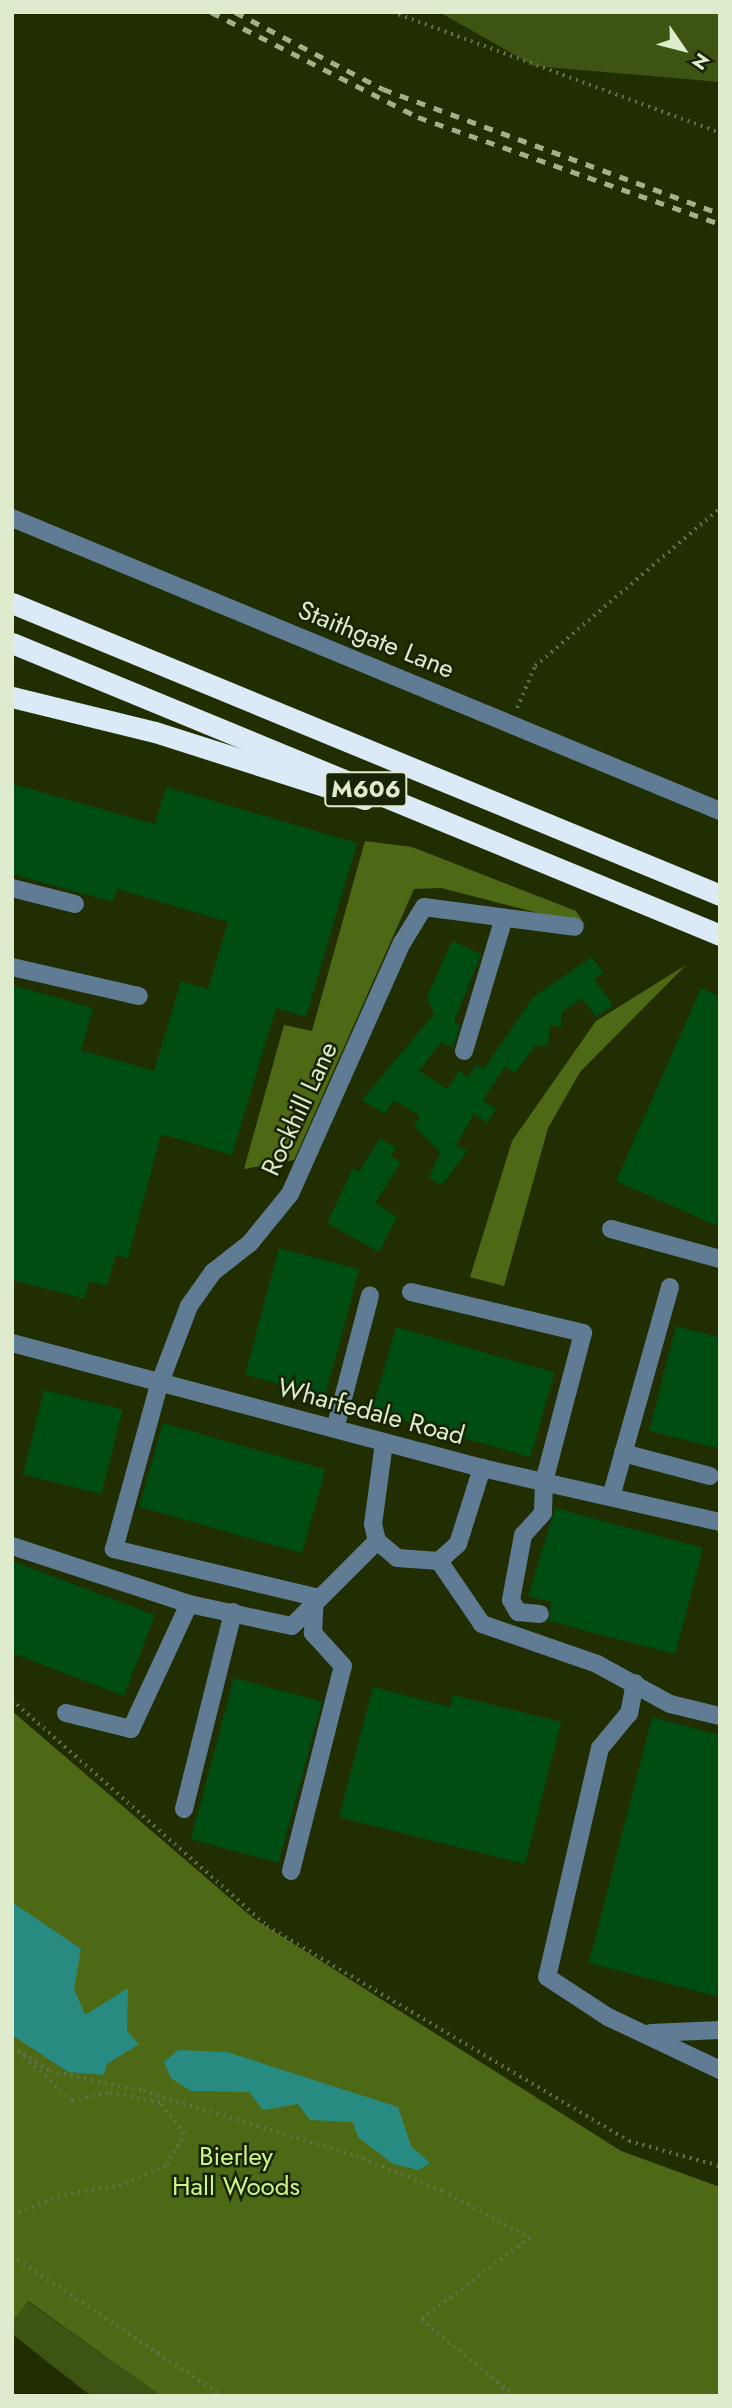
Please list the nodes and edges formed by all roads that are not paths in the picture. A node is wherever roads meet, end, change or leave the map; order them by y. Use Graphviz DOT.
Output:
graph roads {
  1 [pos="12,519"];
  2 [pos="12,603"];
  3 [pos="12,643"];
  4 [pos="12,697"];
  5 [pos="720,811"];
  6 [pos="425,813"];
  7 [pos="12,888"];
  8 [pos="720,895"];
  9 [pos="75,904"];
  10 [pos="504,918"];
  11 [pos="575,927"];
  12 [pos="720,935"];
  13 [pos="12,967"];
  14 [pos="139,996"];
  15 [pos="464,1051"];
  16 [pos="611,1229"];
  17 [pos="720,1259"];
  18 [pos="670,1287"];
  19 [pos="411,1292"];
  20 [pos="370,1296"];
  21 [pos="12,1343"];
  22 [pos="159,1385"];
  23 [pos="335,1429"];
  24 [pos="384,1443"];
  25 [pos="624,1453"];
  26 [pos="482,1468"];
  27 [pos="710,1476"];
  28 [pos="544,1482"];
  29 [pos="611,1497"];
  30 [pos="720,1522"];
  31 [pos="377,1541"];
  32 [pos="12,1546"];
  33 [pos="439,1561"];
  34 [pos="315,1597"];
  35 [pos="189,1604"];
  36 [pos="233,1612"];
  37 [pos="540,1614"];
  38 [pos="642,1687"];
  39 [pos="66,1713"];
  40 [pos="720,1716"];
  41 [pos="184,1810"];
  42 [pos="291,1871"];
  43 [pos="720,2030"];
  44 [pos="651,2034"];
  45 [pos="720,2070"];
  1 -- 5 [label="street, Staithgate Lane"];
  2 -- 8 [label="highway, M606"];
  3 -- 6 [label="highway, M606"];
  4 -- 6 [label="highway, M606"];
  6 -- 12 [label="highway, M606"];
  7 -- 9 [label="street"];
  10 -- 11 [label="street, Rockhill Lane"];
  10 -- 15 [label="street"];
  10 -- 22 [label="street, Rockhill Lane"];
  13 -- 14 [label="street"];
  16 -- 17 [label="street"];
  18 -- 25 [label="street"];
  19 -- 28 [label="street"];
  20 -- 23 [label="street"];
  21 -- 22 [label="street, Wharfedale Road"];
  22 -- 23 [label="street, Wharfedale Road"];
  22 -- 34 [label="street, Rockhill Lane"];
  23 -- 24 [label="street, Wharfedale Road"];
  24 -- 26 [label="street, Wharfedale Road"];
  24 -- 31 [label="street"];
  25 -- 27 [label="street"];
  25 -- 29 [label="street"];
  26 -- 28 [label="street, Wharfedale Road"];
  26 -- 33 [label="street"];
  28 -- 29 [label="street, Wharfedale Road"];
  28 -- 37 [label="street"];
  29 -- 30 [label="street, Wharfedale Road"];
  31 -- 33 [label="street"];
  31 -- 34 [label="street"];
  32 -- 35 [label="street"];
  33 -- 38 [label="street"];
  34 -- 36 [label="street"];
  34 -- 42 [label="street"];
  35 -- 36 [label="street"];
  35 -- 39 [label="street"];
  36 -- 41 [label="street"];
  38 -- 40 [label="street"];
  38 -- 44 [label="street"];
  43 -- 44 [label="street"];
  44 -- 45 [label="street"];
}
